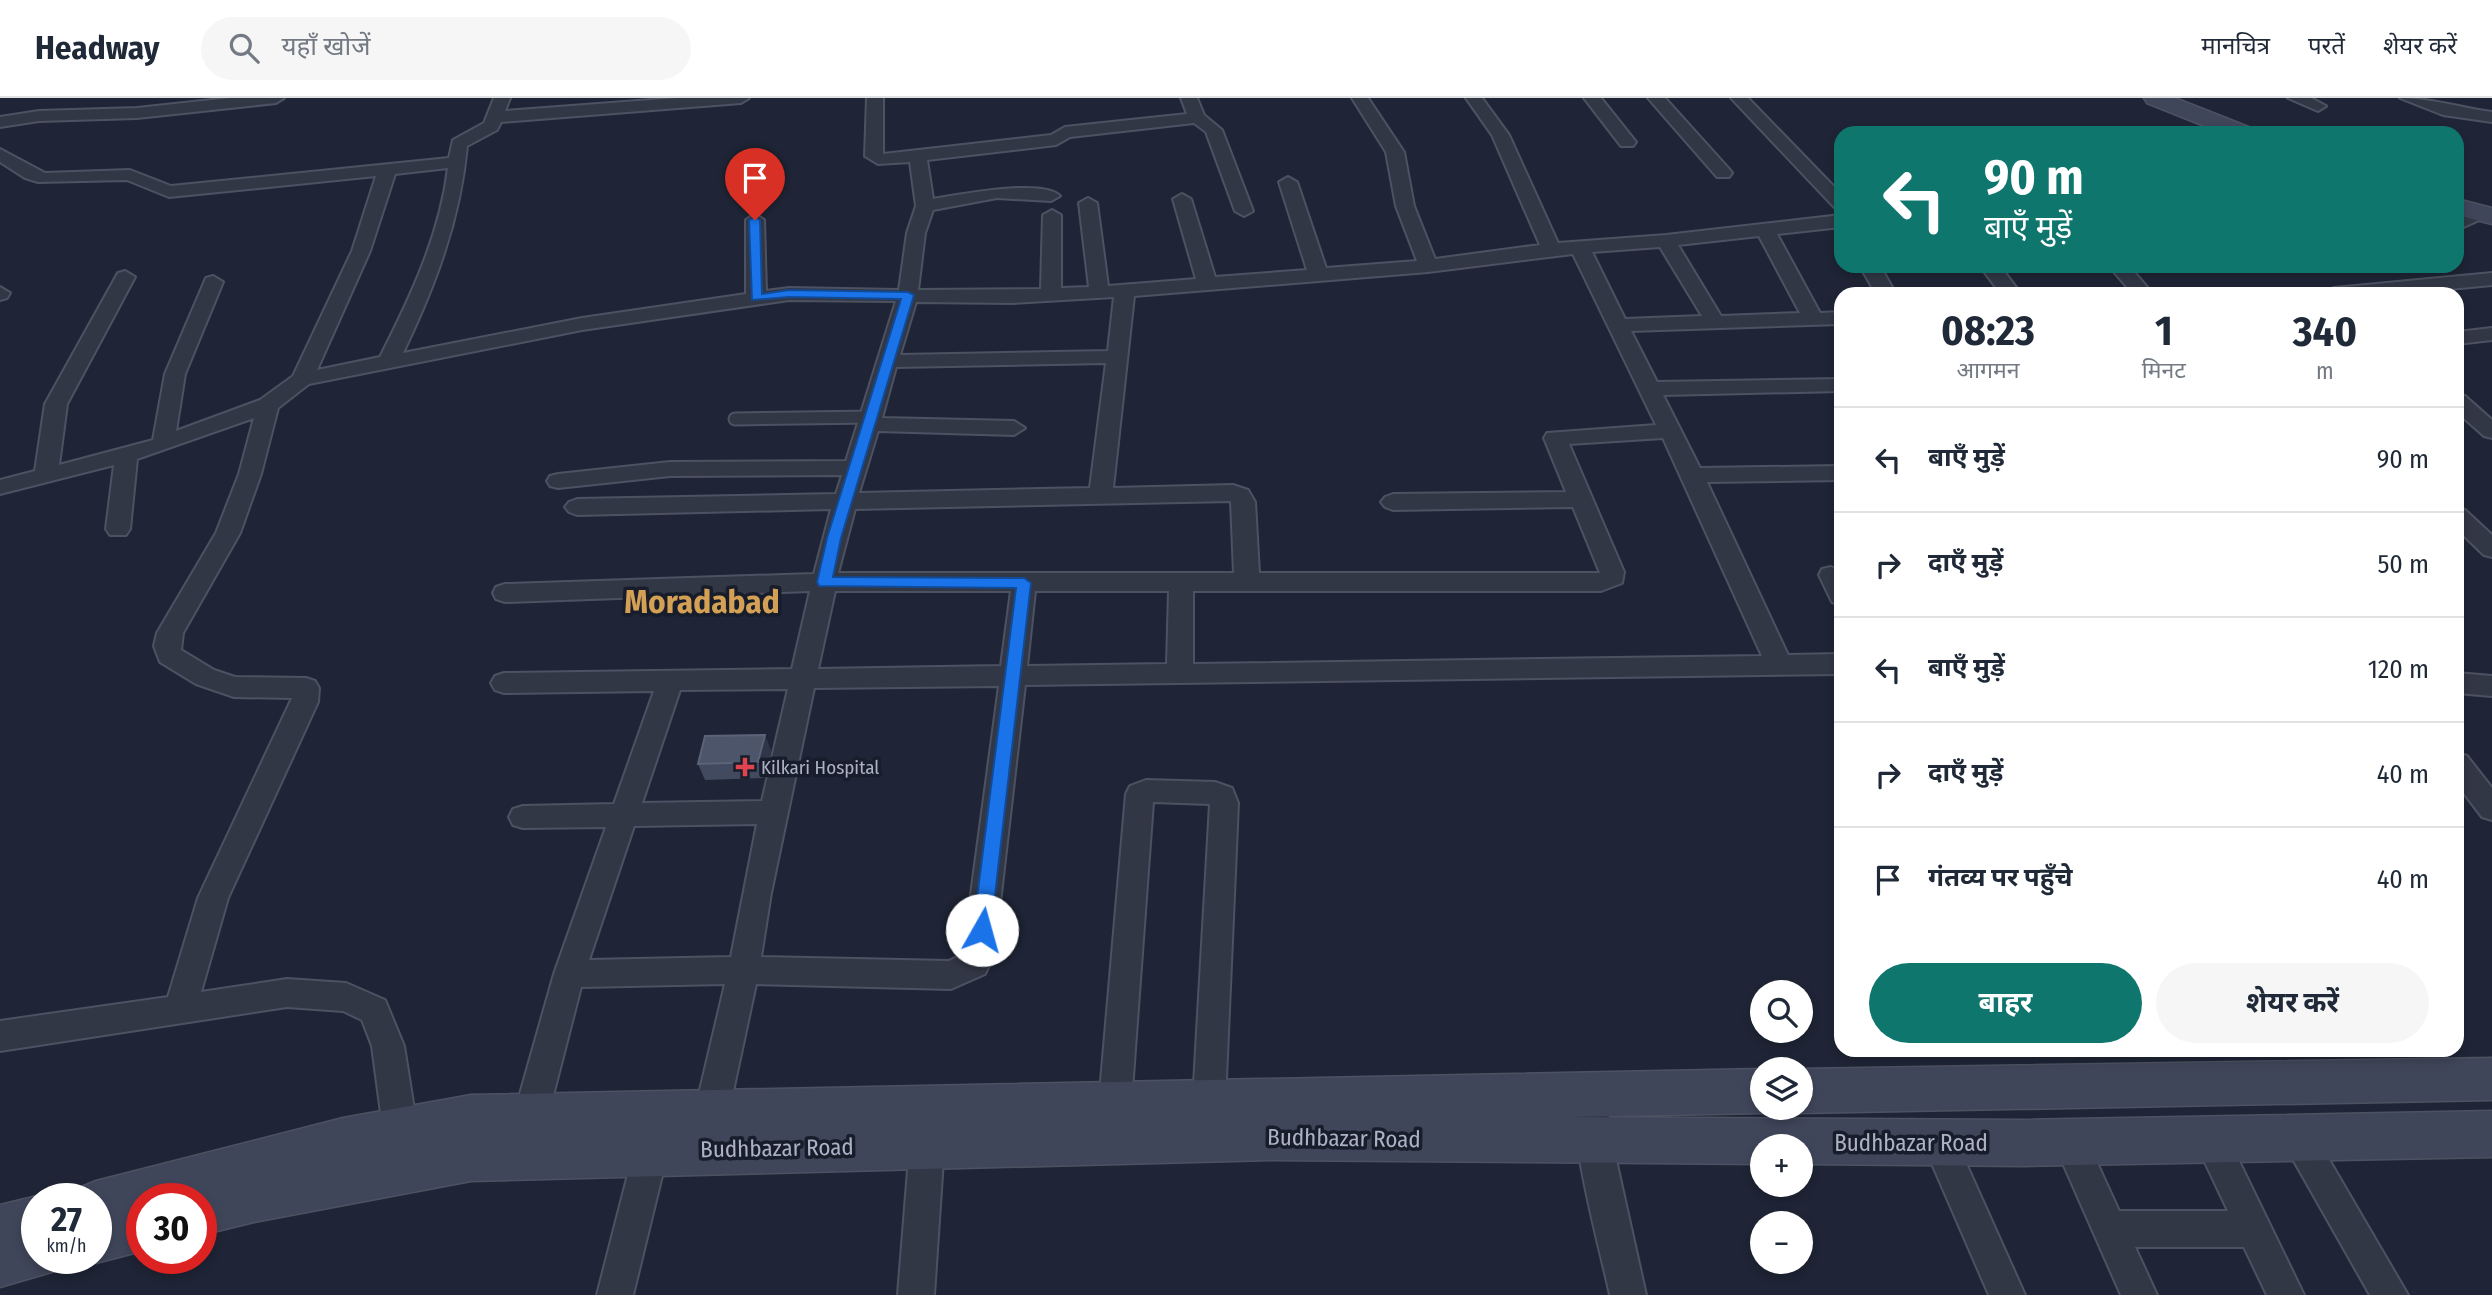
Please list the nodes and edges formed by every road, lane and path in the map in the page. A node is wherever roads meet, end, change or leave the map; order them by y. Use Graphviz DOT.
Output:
graph roads {
  1 [pos="22,98"];
  2 [pos="276,98"];
  3 [pos="502,98"];
  4 [pos="741,98"];
  5 [pos="875,98"];
  6 [pos="1189,98"];
  7 [pos="1360,98"];
  8 [pos="1474,98"];
  9 [pos="1592,98"];
  10 [pos="1656,98"];
  11 [pos="1739,98"];
  12 [pos="2155,98"];
  13 [pos="2296,98"];
  14 [pos="2408,98"];
  15 [pos="2318,106"];
  16 [pos="495,117"];
  17 [pos="2492,117"];
  18 [pos="1197,118"];
  19 [pos="6,121"];
  20 [pos="2225,126"];
  21 [pos="1627,142"];
  22 [pos="0,152"];
  23 [pos="912,157"];
  24 [pos="457,162"];
  25 [pos="387,170"];
  26 [pos="1723,173"];
  27 [pos="1288,182"];
  28 [pos="1834,197"];
  29 [pos="1182,199"];
  30 [pos="1088,203"];
  31 [pos="1051,205"];
  32 [pos="925,206"];
  33 [pos="1244,211"];
  34 [pos="755,220"];
  35 [pos="1834,222"];
  36 [pos="1765,229"];
  37 [pos="1666,241"];
  38 [pos="1580,248"];
  39 [pos="1552,250"];
  40 [pos="1428,266"];
  41 [pos="2125,273"];
  42 [pos="1319,276"];
  43 [pos="125,277"];
  44 [pos="2492,279"];
  45 [pos="213,282"];
  46 [pos="1207,282"];
  47 [pos="2137,287"];
  48 [pos="2408,287"];
  49 [pos="1125,290"];
  50 [pos="1099,292"];
  51 [pos="908,295"];
  52 [pos="1051,295"];
  53 [pos="756,298"];
  54 [pos="1834,318"];
  55 [pos="1813,319"];
  56 [pos="1715,322"];
  57 [pos="1619,325"];
  58 [pos="2492,334"];
  59 [pos="2464,337"];
  60 [pos="1117,357"];
  61 [pos="889,360"];
  62 [pos="388,362"];
  63 [pos="302,379"];
  64 [pos="1834,386"];
  65 [pos="1651,389"];
  66 [pos="268,405"];
  67 [pos="2464,407"];
  68 [pos="736,419"];
  69 [pos="871,421"];
  70 [pos="1014,428"];
  71 [pos="1671,431"];
  72 [pos="2492,431"];
  73 [pos="163,444"];
  74 [pos="126,455"];
  75 [pos="856,468"];
  76 [pos="1834,473"];
  77 [pos="1692,475"];
  78 [pos="46,476"];
  79 [pos="558,481"];
  80 [pos="0,487"];
  81 [pos="1101,495"];
  82 [pos="846,499"];
  83 [pos="1580,499"];
  84 [pos="1393,502"];
  85 [pos="577,507"];
  86 [pos="2464,523"];
  87 [pos="118,528"];
  88 [pos="2492,549"];
  89 [pos="825,582"];
  90 [pos="1024,583"];
  91 [pos="1181,583"];
  92 [pos="1247,583"];
  93 [pos="505,593"];
  94 [pos="1779,664"];
  95 [pos="1834,664"];
  96 [pos="1180,672"];
  97 [pos="1012,674"];
  98 [pos="804,677"];
  99 [pos="671,679"];
  100 [pos="504,683"];
  101 [pos="2464,684"];
  102 [pos="2492,686"];
  103 [pos="2464,773"];
  104 [pos="2492,809"];
  105 [pos="775,812"];
  106 [pos="626,815"];
  107 [pos="523,817"];
  108 [pos="744,970"];
  109 [pos="569,974"];
  110 [pos="180,1009"];
  111 [pos="0,1035"];
  112 [pos="2492,1079"];
  113 [pos="1950,1088"];
  114 [pos="1750,1091"];
  115 [pos="1813,1091"];
  116 [pos="1590,1094"];
  117 [pos="1209,1102"];
  118 [pos="1115,1104"];
  119 [pos="400,1128"];
  120 [pos="502,1130"];
  121 [pos="708,1131"];
  122 [pos="910,1133"];
  123 [pos="2492,1135"];
  124 [pos="2298,1138"];
  125 [pos="2211,1139"];
  126 [pos="1595,1142"];
  127 [pos="1955,1143"];
  128 [pos="2071,1143"];
  129 [pos="651,1151"];
  130 [pos="112,1201"];
  131 [pos="217,1207"];
  132 [pos="21,1224"];
  133 [pos="2109,1229"];
  134 [pos="0,1230"];
  135 [pos="2254,1230"];
  136 [pos="21,1257"];
  137 [pos="0,1262"];
  138 [pos="615,1295"];
  139 [pos="916,1295"];
  140 [pos="1629,1295"];
  141 [pos="2007,1295"];
  142 [pos="2139,1295"];
  143 [pos="2286,1295"];
  144 [pos="2390,1295"];
  1 -- 19 [label="street"];
  2 -- 19 [label="street"];
  3 -- 16 [label="street"];
  4 -- 16 [label="street"];
  5 -- 23 [label="street"];
  6 -- 18 [label="street"];
  7 -- 40 [label="street"];
  8 -- 39 [label="street"];
  9 -- 21 [label="street"];
  10 -- 26 [label="street"];
  11 -- 28 [label="street"];
  12 -- 20 [label="street"];
  13 -- 15 [label="street"];
  14 -- 17 [label="street"];
  16 -- 24 [label="street"];
  18 -- 23 [label="street"];
  18 -- 33 [label="street"];
  19 -- 22 [label="street"];
  22 -- 25 [label="street"];
  23 -- 32 [label="street"];
  24 -- 25 [label="street"];
  24 -- 62 [label="street"];
  25 -- 63 [label="street"];
  27 -- 42 [label="street"];
  29 -- 46 [label="street"];
  30 -- 50 [label="street"];
  31 -- 32 [label="street"];
  31 -- 52 [label="street"];
  32 -- 51 [label="street"];
  34 -- 53 [label="street"];
  35 -- 36 [label="street"];
  36 -- 37 [label="street"];
  36 -- 55 [label="street"];
  37 -- 38 [label="street"];
  37 -- 56 [label="street"];
  38 -- 39 [label="street"];
  38 -- 57 [label="street"];
  39 -- 40 [label="street"];
  40 -- 42 [label="street"];
  41 -- 47 [label="street"];
  42 -- 46 [label="street"];
  43 -- 78 [label="street"];
  44 -- 48 [label="street"];
  45 -- 73 [label="street"];
  46 -- 49 [label="street"];
  49 -- 50 [label="street"];
  49 -- 60 [label="street"];
  50 -- 52 [label="street"];
  51 -- 52 [label="street"];
  51 -- 53 [label="street"];
  51 -- 61 [label="street"];
  53 -- 62 [label="street"];
  54 -- 55 [label="street"];
  55 -- 56 [label="street"];
  56 -- 57 [label="street"];
  57 -- 65 [label="street"];
  58 -- 59 [label="street"];
  60 -- 61 [label="street"];
  60 -- 81 [label="street"];
  61 -- 69 [label="street"];
  62 -- 63 [label="street"];
  63 -- 66 [label="street"];
  64 -- 65 [label="street"];
  65 -- 71 [label="street"];
  66 -- 73 [label="street"];
  66 -- 110 [label="street"];
  67 -- 72 [label="street"];
  68 -- 69 [label="lane"];
  69 -- 70 [label="street"];
  69 -- 75 [label="street"];
  71 -- 77 [label="street"];
  71 -- 83 [label="street"];
  73 -- 74 [label="street"];
  74 -- 78 [label="street"];
  74 -- 87 [label="street"];
  75 -- 79 [label="street"];
  75 -- 82 [label="street"];
  76 -- 77 [label="street"];
  77 -- 94 [label="street"];
  78 -- 80 [label="street"];
  81 -- 82 [label="street"];
  81 -- 92 [label="street"];
  82 -- 85 [label="street"];
  82 -- 89 [label="street"];
  83 -- 84 [label="street"];
  83 -- 92 [label="street"];
  86 -- 88 [label="street"];
  89 -- 90 [label="street"];
  89 -- 93 [label="street"];
  89 -- 98 [label="street"];
  90 -- 91 [label="street"];
  90 -- 97 [label="street"];
  91 -- 92 [label="street"];
  91 -- 96 [label="street"];
  94 -- 95 [label="street"];
  94 -- 96 [label="street"];
  96 -- 97 [label="street"];
  97 -- 98 [label="street"];
  97 -- 108 [label="street"];
  98 -- 99 [label="street"];
  98 -- 105 [label="street"];
  99 -- 100 [label="street"];
  99 -- 106 [label="street"];
  101 -- 102 [label="street"];
  103 -- 104 [label="street"];
  105 -- 106 [label="street"];
  105 -- 108 [label="street"];
  106 -- 107 [label="street"];
  106 -- 109 [label="street"];
  108 -- 109 [label="street"];
  108 -- 121 [label="street"];
  109 -- 120 [label="street"];
  110 -- 111 [label="street"];
  110 -- 119 [label="street"];
  112 -- 113 [label="street"];
  113 -- 115 [label="street"];
  113 -- 127 [label="street"];
  114 -- 116 [label="street, Budhbazar Road"];
  116 -- 117 [label="street, Budhbazar Road"];
  116 -- 126 [label="street"];
  117 -- 118 [label="street, Budhbazar Road"];
  117 -- 118 [label="street"];
  118 -- 122 [label="street, Budhbazar Road"];
  119 -- 120 [label="street, Budhbazar Road"];
  119 -- 130 [label="street, Budhbazar Road"];
  120 -- 121 [label="street, Budhbazar Road"];
  120 -- 129 [label="street, Budhbazar Road"];
  120 -- 131 [label="street, Budhbazar Road"];
  121 -- 122 [label="street, Budhbazar Road"];
  121 -- 129 [label="street, Budhbazar Road"];
  122 -- 126 [label="street, Budhbazar Road"];
  122 -- 139 [label="street"];
  123 -- 124 [label="street, Budhbazar Road"];
  124 -- 125 [label="street, Budhbazar Road"];
  124 -- 144 [label="street"];
  125 -- 128 [label="street, Budhbazar Road"];
  125 -- 135 [label="street"];
  126 -- 127 [label="street, Budhbazar Road"];
  126 -- 140 [label="street"];
  127 -- 128 [label="street, Budhbazar Road"];
  127 -- 141 [label="street"];
  128 -- 133 [label="street"];
  129 -- 138 [label="street"];
  132 -- 134 [label="street"];
  133 -- 135 [label="street"];
  133 -- 142 [label="street"];
  135 -- 143 [label="street"];
  136 -- 137 [label="street"];
}
